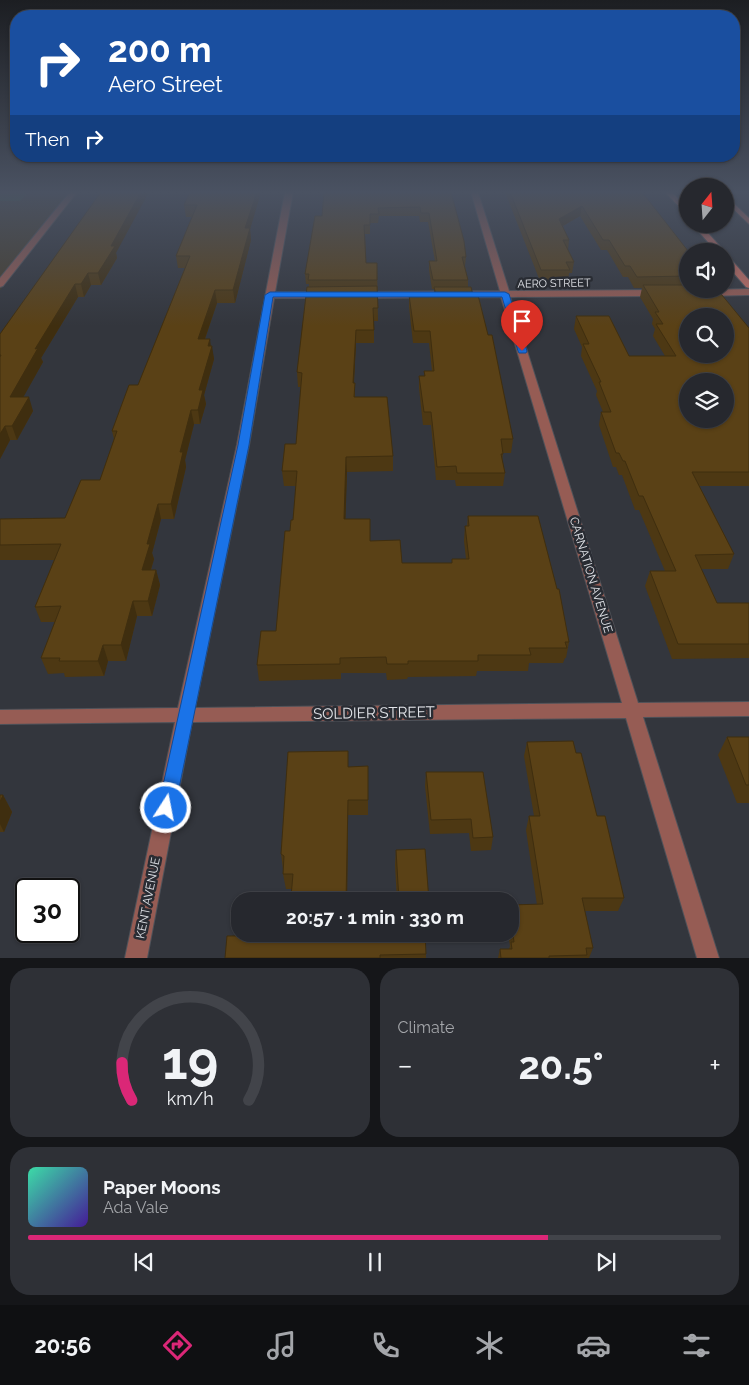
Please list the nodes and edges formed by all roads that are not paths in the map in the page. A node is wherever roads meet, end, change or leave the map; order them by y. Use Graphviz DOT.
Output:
graph roads {
  1 [pos="38,237"];
  2 [pos="281,237"];
  3 [pos="488,237"];
  4 [pos="734,268"];
  5 [pos="0,284"];
  6 [pos="749,285"];
  7 [pos="734,292"];
  8 [pos="749,292"];
  9 [pos="671,293"];
  10 [pos="505,294"];
  11 [pos="270,295"];
  12 [pos="328,295"];
  13 [pos="348,295"];
  14 [pos="632,709"];
  15 [pos="749,709"];
  16 [pos="185,715"];
  17 [pos="0,717"];
  18 [pos="136,958"];
  19 [pos="708,958"];
  1 -- 5 [label="street"];
  2 -- 11 [label="street, KENT AVENUE"];
  3 -- 10 [label="street, CARNATION AVENUE"];
  4 -- 6 [label="street"];
  7 -- 8 [label="street"];
  9 -- 10 [label="street, AERO STREET"];
  10 -- 13 [label="street, AERO STREET"];
  10 -- 14 [label="street, CARNATION AVENUE"];
  11 -- 12 [label="street"];
  11 -- 16 [label="street, KENT AVENUE"];
  14 -- 15 [label="street, SOLDIER STREET"];
  14 -- 16 [label="street, SOLDIER STREET"];
  14 -- 19 [label="street, CARNATION AVENUE"];
  16 -- 17 [label="street, SOLDIER STREET"];
  16 -- 18 [label="street, KENT AVENUE"];
}
